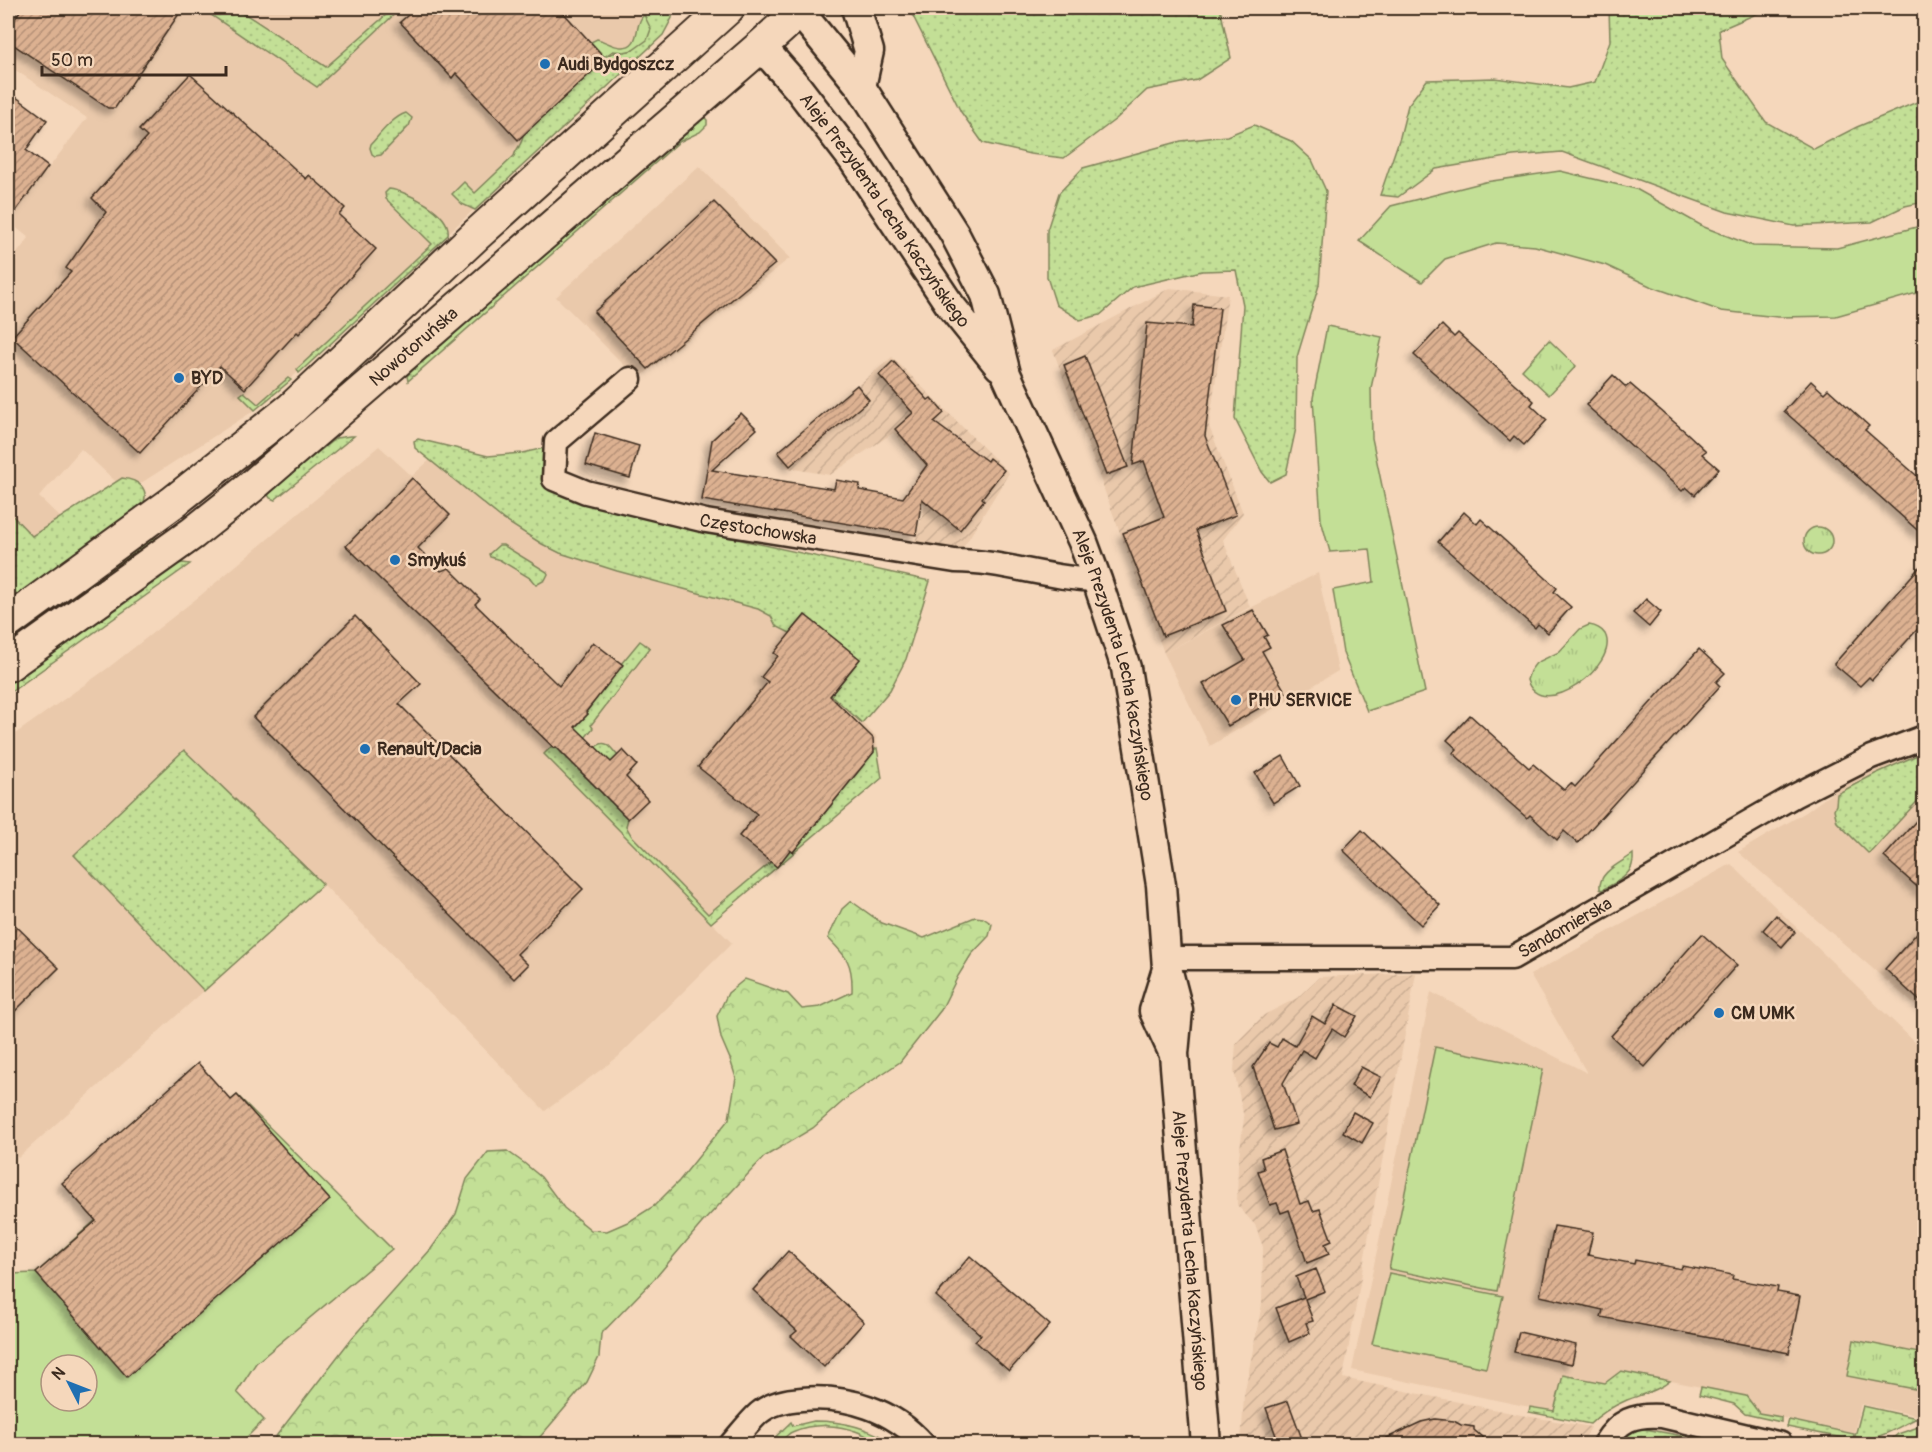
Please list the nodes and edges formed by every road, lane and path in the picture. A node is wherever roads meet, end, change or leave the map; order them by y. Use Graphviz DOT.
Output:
graph roads {
  1 [pos="727,8"];
  2 [pos="856,8"];
  3 [pos="799,9"];
  4 [pos="761,46"];
  5 [pos="861,87"];
  6 [pos="1006,374"];
  7 [pos="630,379"];
  8 [pos="1097,580"];
  9 [pos="8,622"];
  10 [pos="8,665"];
  11 [pos="1924,736"];
  12 [pos="1167,963"];
  13 [pos="731,1444"];
  14 [pos="923,1444"];
  15 [pos="1206,1444"];
  16 [pos="1604,1444"];
  17 [pos="1781,1444"];
  1 -- 4 [label="main road"];
  1 -- 9 [label="main road, Nowotoruńska"];
  2 -- 5 [label="street"];
  3 -- 4 [label="main road, Nowotoruńska"];
  3 -- 5 [label="street, Aleje Prezydenta Lecha Kaczyńskiego"];
  4 -- 6 [label="street, Aleje Prezydenta Lecha Kaczyńskiego"];
  4 -- 10 [label="main road, Nowotoruńska"];
  5 -- 6 [label="street, Aleje Prezydenta Lecha Kaczyńskiego"];
  6 -- 8 [label="street, Aleje Prezydenta Lecha Kaczyńskiego"];
  7 -- 8 [label="street, Częstochowska"];
  8 -- 12 [label="street, Aleje Prezydenta Lecha Kaczyńskiego"];
  11 -- 12 [label="street, Sandomierska"];
  12 -- 15 [label="street, Aleje Prezydenta Lecha Kaczyńskiego"];
  13 -- 14 [label="street"];
  16 -- 17 [label="street"];
}
